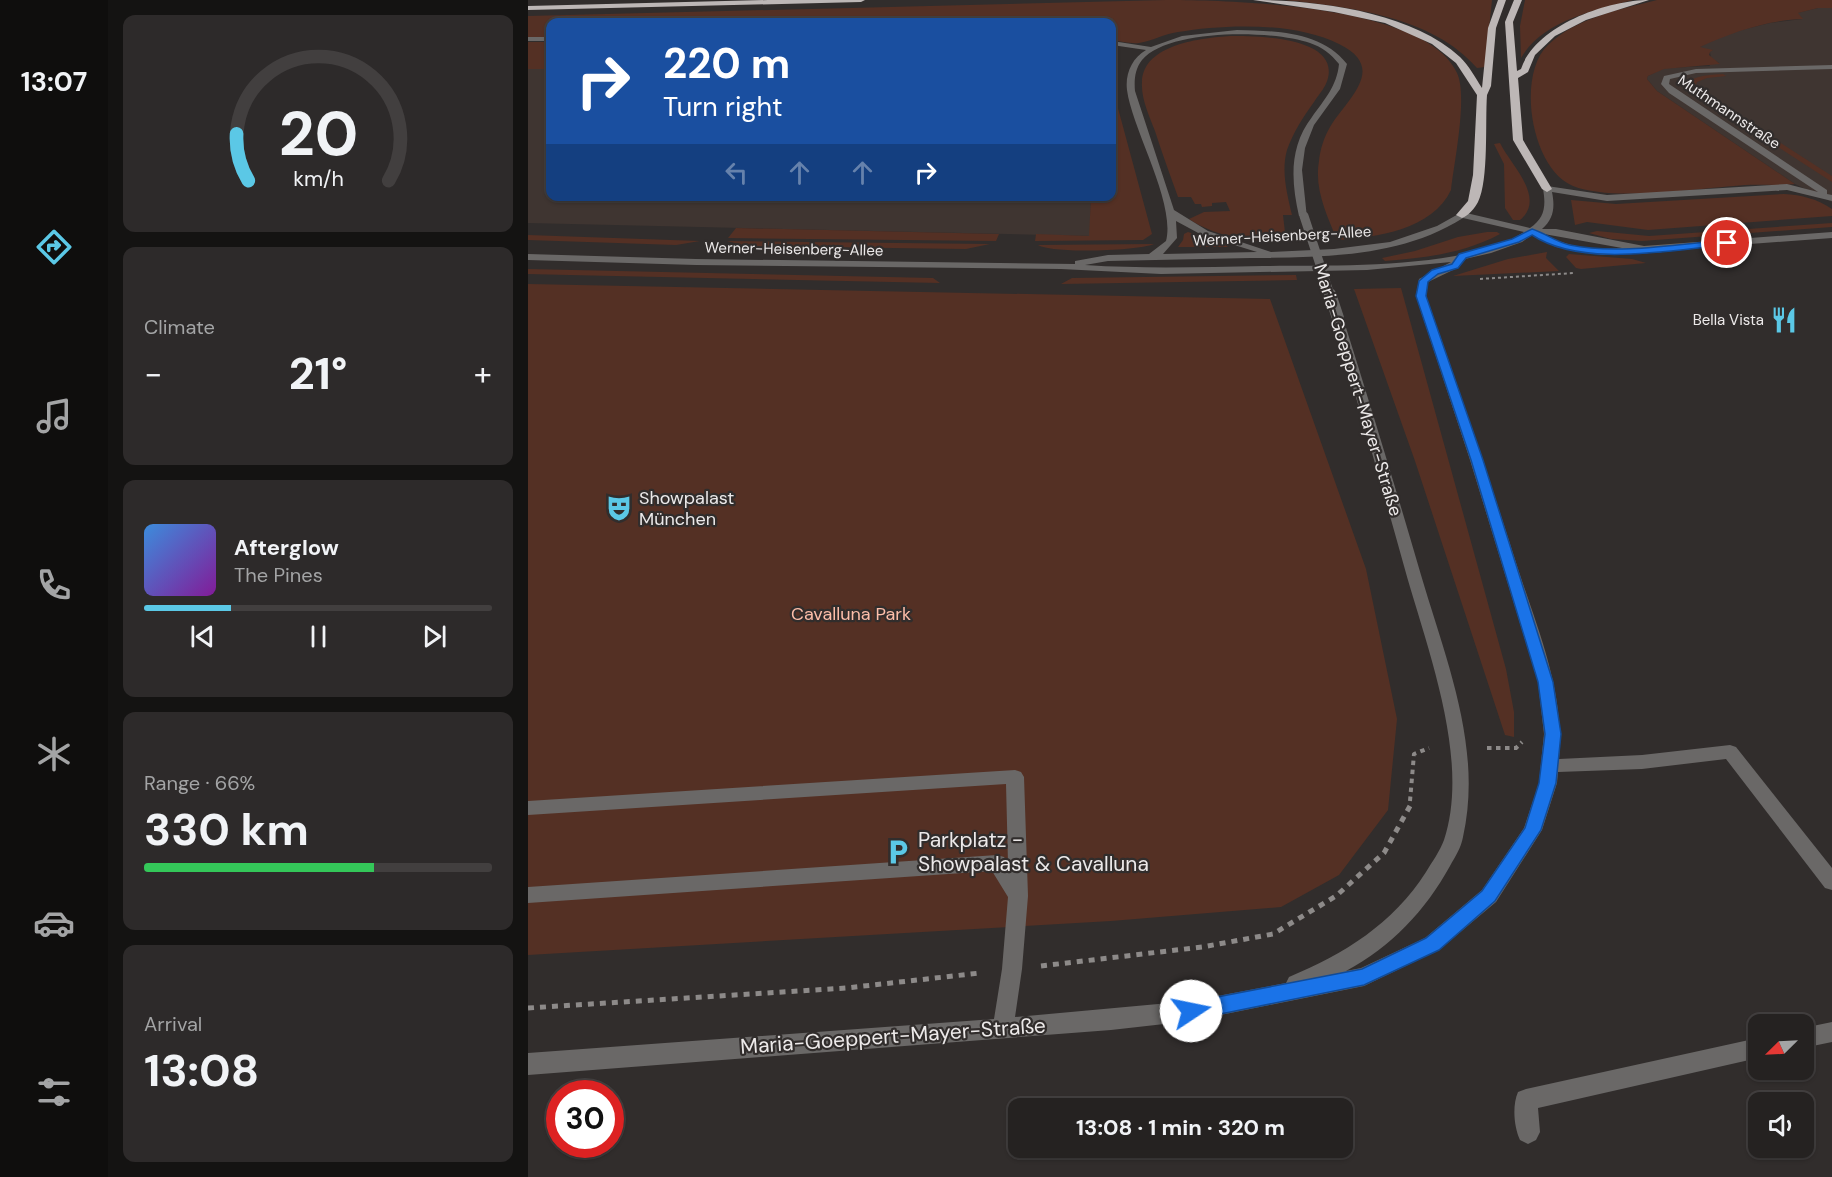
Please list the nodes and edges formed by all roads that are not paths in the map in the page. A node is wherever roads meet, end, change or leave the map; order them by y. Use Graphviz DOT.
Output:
graph roads {
  1 [pos="861,0"];
  2 [pos="1257,0"];
  3 [pos="1502,0"];
  4 [pos="1518,0"];
  5 [pos="1645,0"];
  6 [pos="528,8"];
  7 [pos="528,39"];
  8 [pos="546,39"];
  9 [pos="1116,44"];
  10 [pos="1152,49"];
  11 [pos="1832,67"];
  12 [pos="1514,76"];
  13 [pos="1482,95"];
  14 [pos="1547,189"];
  15 [pos="1832,197"];
  16 [pos="1170,212"];
  17 [pos="1462,215"];
  18 [pos="1532,231"];
  19 [pos="1832,235"];
  20 [pos="1272,255"];
  21 [pos="1462,256"];
  22 [pos="528,257"];
  23 [pos="1152,257"];
  24 [pos="1060,266"];
  25 [pos="1549,766"];
  26 [pos="528,808"];
  27 [pos="1832,882"];
  28 [pos="528,895"];
  29 [pos="1018,896"];
  30 [pos="1257,999"];
  31 [pos="1003,1028"];
  32 [pos="1832,1032"];
  33 [pos="1814,1036"];
  34 [pos="1748,1050"];
  35 [pos="528,1064"];
  36 [pos="1527,1132"];
  1 -- 6 [label="highway"];
  2 -- 13 [label="highway"];
  3 -- 13 [label="highway"];
  4 -- 12 [label="highway"];
  5 -- 12 [label="highway"];
  7 -- 8 [label="street"];
  9 -- 10 [label="street"];
  10 -- 16 [label="street, Maria-Goeppert-Mayer-Straße"];
  10 -- 30 [label="street, Maria-Goeppert-Mayer-Straße, bridge"];
  11 -- 15 [label="street, Muthmannstraße"];
  12 -- 14 [label="highway"];
  13 -- 17 [label="highway"];
  14 -- 15 [label="street"];
  14 -- 18 [label="street"];
  16 -- 20 [label="street"];
  16 -- 23 [label="street, Maria-Goeppert-Mayer-Straße"];
  17 -- 18 [label="street"];
  17 -- 20 [label="street, Werner-Heisenberg-Allee"];
  18 -- 19 [label="street"];
  18 -- 21 [label="street, Werner-Heisenberg-Allee"];
  20 -- 23 [label="street, Werner-Heisenberg-Allee"];
  21 -- 24 [label="street, Werner-Heisenberg-Allee"];
  21 -- 25 [label="street, Maria-Goeppert-Mayer-Straße"];
  22 -- 24 [label="street, Werner-Heisenberg-Allee"];
  23 -- 24 [label="street, Werner-Heisenberg-Allee"];
  25 -- 27 [label="street"];
  25 -- 30 [label="street, Maria-Goeppert-Mayer-Straße"];
  26 -- 29 [label="street"];
  28 -- 29 [label="street"];
  29 -- 31 [label="street"];
  30 -- 31 [label="street, Maria-Goeppert-Mayer-Straße"];
  31 -- 35 [label="street, Maria-Goeppert-Mayer-Straße"];
  32 -- 33 [label="street"];
  34 -- 36 [label="street"];
}
